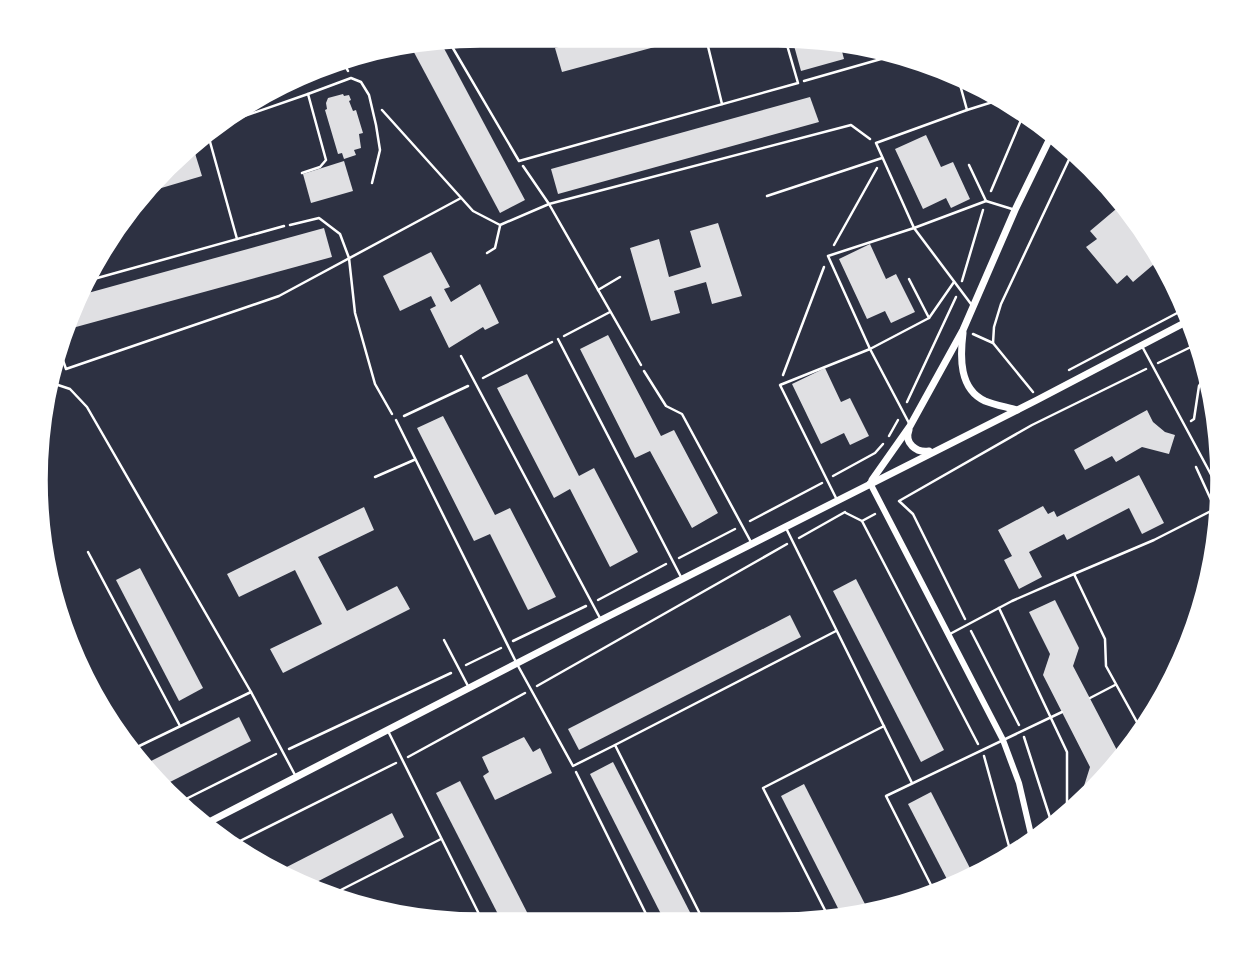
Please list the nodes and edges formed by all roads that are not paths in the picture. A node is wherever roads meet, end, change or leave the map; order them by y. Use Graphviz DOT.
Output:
graph roads {
  1 [pos="452,46"];
  2 [pos="708,46"];
  3 [pos="787,46"];
  4 [pos="960,86"];
  5 [pos="308,94"];
  6 [pos="992,102"];
  7 [pos="722,104"];
  8 [pos="967,110"];
  9 [pos="237,120"];
  10 [pos="211,138"];
  11 [pos="1049,141"];
  12 [pos="882,158"];
  13 [pos="969,165"];
  14 [pos="302,173"];
  15 [pos="372,183"];
  16 [pos="767,196"];
  17 [pos="986,201"];
  18 [pos="1015,210"];
  19 [pos="284,226"];
  20 [pos="914,228"];
  21 [pos="237,239"];
  22 [pos="95,279"];
  23 [pos="909,279"];
  24 [pos="954,282"];
  25 [pos="973,307"];
  26 [pos="929,318"];
  27 [pos="1182,324"];
  28 [pos="963,330"];
  29 [pos="558,339"];
  30 [pos="1141,345"];
  31 [pos="870,349"];
  32 [pos="461,356"];
  33 [pos="644,371"];
  34 [pos="56,384"];
  35 [pos="1018,410"];
  36 [pos="396,420"];
  37 [pos="910,426"];
  38 [pos="934,450"];
  39 [pos="415,459"];
  40 [pos="1212,476"];
  41 [pos="375,477"];
  42 [pos="870,483"];
  43 [pos="837,500"];
  44 [pos="1211,511"];
  45 [pos="786,528"];
  46 [pos="752,545"];
  47 [pos="88,552"];
  48 [pos="1074,574"];
  49 [pos="682,579"];
  50 [pos="999,608"];
  51 [pos="601,620"];
  52 [pos="836,631"];
  53 [pos="948,635"];
  54 [pos="444,640"];
  55 [pos="517,664"];
  56 [pos="1116,684"];
  57 [pos="470,689"];
  58 [pos="251,692"];
  59 [pos="1090,698"];
  60 [pos="1062,712"];
  61 [pos="1051,718"];
  62 [pos="1137,722"];
  63 [pos="180,726"];
  64 [pos="884,726"];
  65 [pos="388,731"];
  66 [pos="1003,740"];
  67 [pos="615,745"];
  68 [pos="137,747"];
  69 [pos="297,778"];
  70 [pos="912,783"];
  71 [pos="1067,803"];
  72 [pos="211,821"];
  73 [pos="1030,832"];
  74 [pos="441,839"];
  75 [pos="931,885"];
  76 [pos="340,890"];
  77 [pos="825,911"];
  78 [pos="479,914"];
  79 [pos="700,914"];
  1 -- 7 [label="lane"];
  2 -- 7 [label="lane"];
  3 -- 7 [label="lane"];
  4 -- 8 [label="lane"];
  5 -- 9 [label="lane"];
  5 -- 14 [label="lane"];
  5 -- 15 [label="lane"];
  6 -- 8 [label="lane"];
  8 -- 12 [label="lane"];
  10 -- 21 [label="lane"];
  11 -- 18 [label="street"];
  12 -- 16 [label="lane"];
  12 -- 20 [label="lane"];
  13 -- 17 [label="lane"];
  17 -- 18 [label="lane"];
  17 -- 20 [label="lane"];
  18 -- 25 [label="street"];
  19 -- 21 [label="lane"];
  20 -- 24 [label="lane"];
  20 -- 31 [label="lane"];
  21 -- 22 [label="lane"];
  23 -- 26 [label="lane"];
  24 -- 25 [label="lane"];
  24 -- 26 [label="lane"];
  25 -- 28 [label="street"];
  26 -- 31 [label="lane"];
  27 -- 30 [label="street"];
  28 -- 35 [label="street"];
  28 -- 37 [label="street"];
  29 -- 49 [label="lane"];
  30 -- 35 [label="street"];
  30 -- 40 [label="lane"];
  31 -- 37 [label="lane"];
  31 -- 43 [label="lane"];
  32 -- 51 [label="lane"];
  33 -- 46 [label="lane"];
  34 -- 58 [label="lane"];
  35 -- 38 [label="street"];
  36 -- 39 [label="lane"];
  37 -- 38 [label="street"];
  37 -- 42 [label="street"];
  38 -- 42 [label="street"];
  39 -- 41 [label="lane"];
  39 -- 55 [label="lane"];
  42 -- 43 [label="street"];
  42 -- 53 [label="street"];
  43 -- 45 [label="street"];
  44 -- 48 [label="lane"];
  45 -- 46 [label="street"];
  45 -- 52 [label="lane"];
  46 -- 49 [label="street"];
  47 -- 63 [label="lane"];
  48 -- 50 [label="lane"];
  48 -- 56 [label="lane"];
  49 -- 51 [label="street"];
  50 -- 53 [label="lane"];
  50 -- 61 [label="lane"];
  51 -- 55 [label="street"];
  52 -- 64 [label="lane"];
  52 -- 67 [label="lane"];
  53 -- 66 [label="street"];
  54 -- 57 [label="lane"];
  55 -- 57 [label="street"];
  55 -- 67 [label="lane"];
  56 -- 59 [label="lane"];
  56 -- 62 [label="lane"];
  57 -- 65 [label="street"];
  58 -- 63 [label="lane"];
  58 -- 69 [label="lane"];
  60 -- 61 [label="lane"];
  61 -- 66 [label="lane"];
  61 -- 71 [label="lane"];
  63 -- 68 [label="lane"];
  64 -- 70 [label="lane"];
  64 -- 77 [label="lane"];
  65 -- 69 [label="street"];
  65 -- 74 [label="lane"];
  66 -- 70 [label="lane"];
  66 -- 73 [label="street"];
  67 -- 79 [label="lane"];
  69 -- 72 [label="street"];
  70 -- 75 [label="lane"];
  74 -- 76 [label="lane"];
  74 -- 78 [label="lane"];
}
